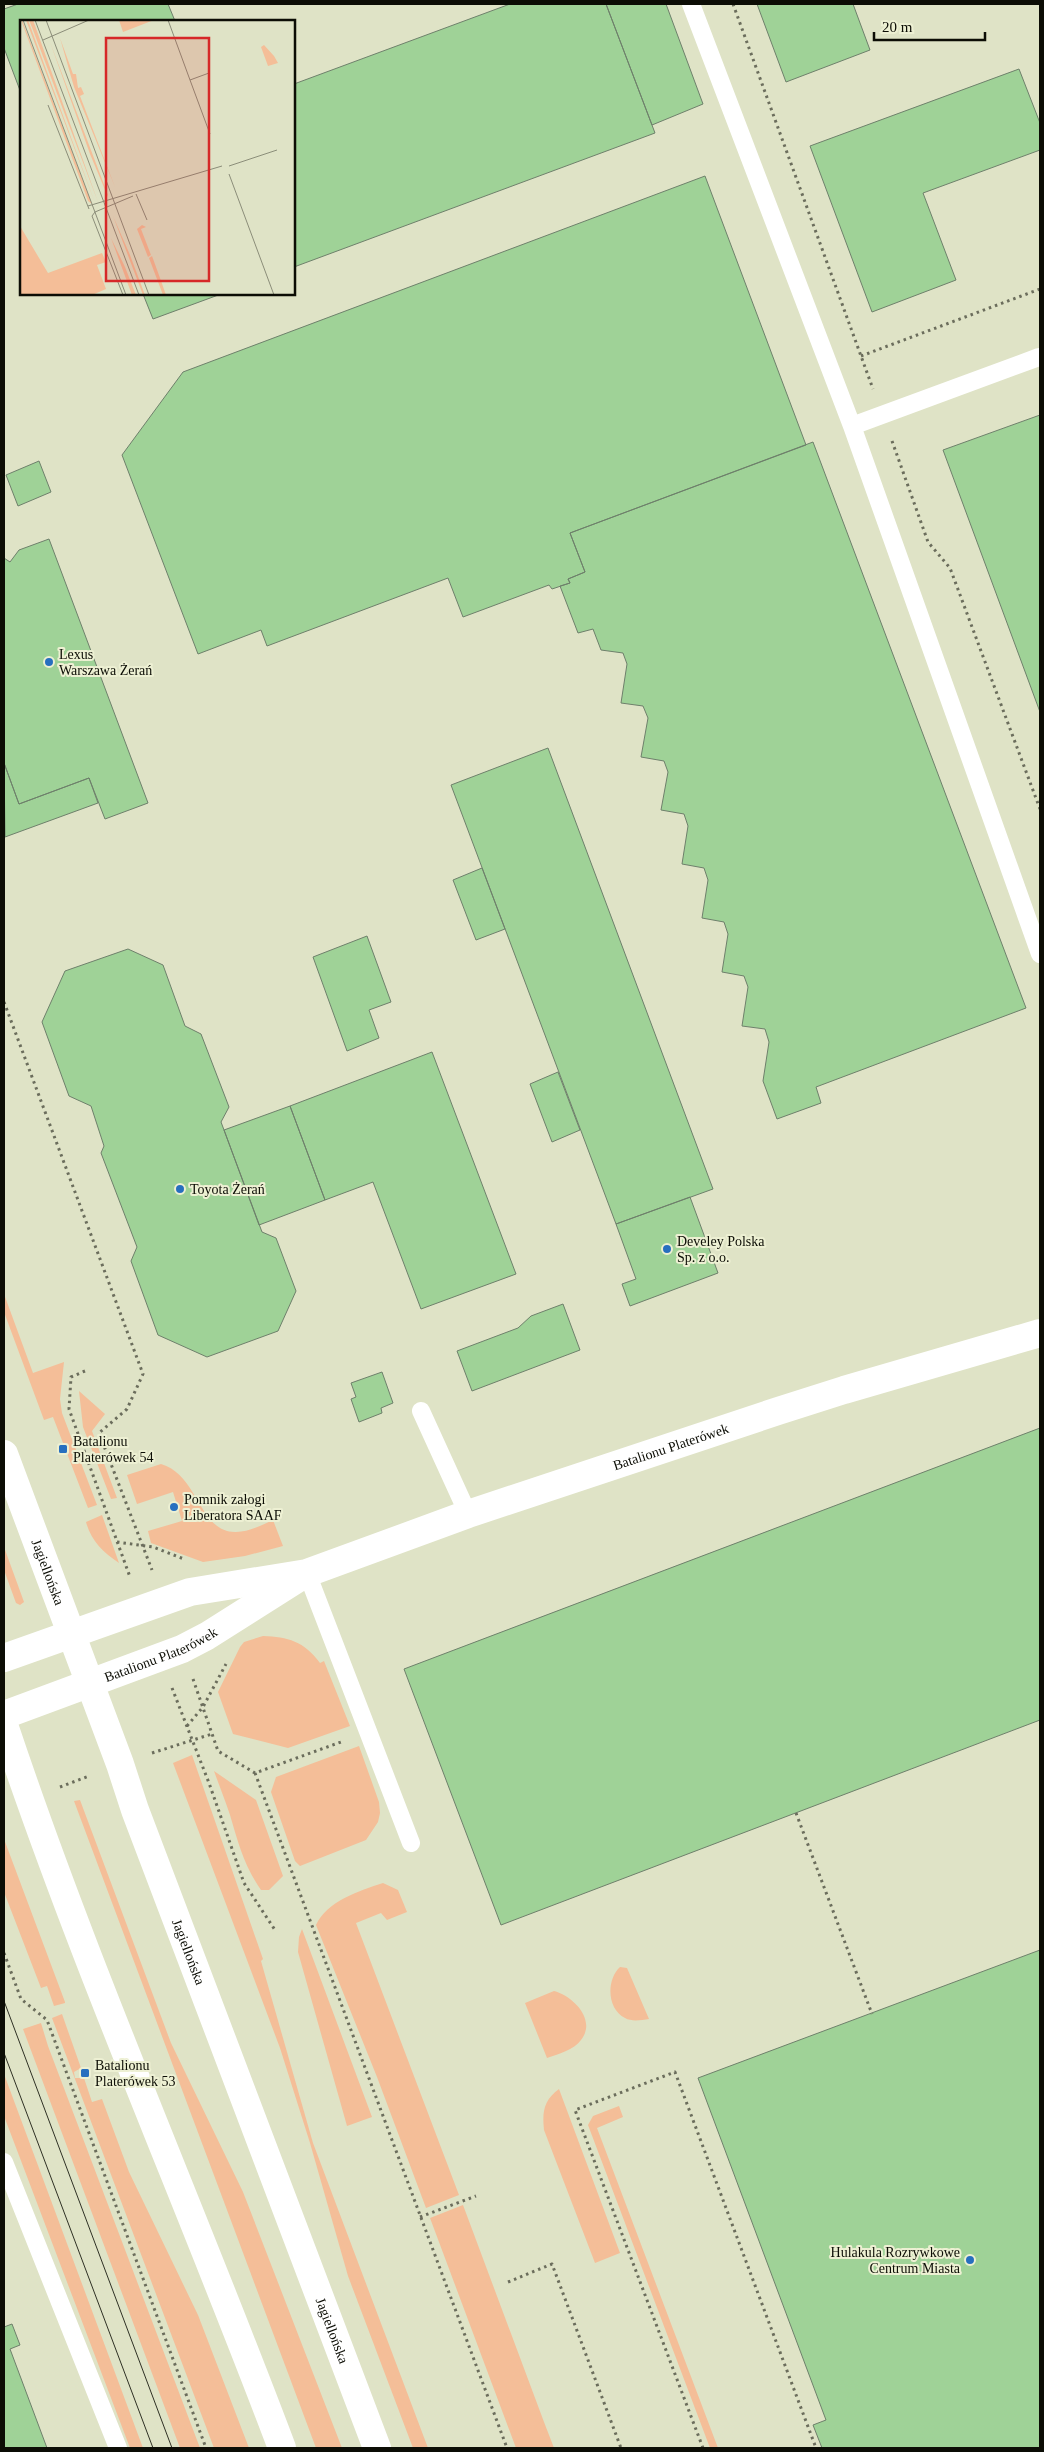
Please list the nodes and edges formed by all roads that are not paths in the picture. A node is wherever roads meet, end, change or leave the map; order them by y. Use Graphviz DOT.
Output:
graph roads {
  1 [pos="691,4"];
  2 [pos="1039,357"];
  3 [pos="852,426"];
  4 [pos="1040,954"];
  5 [pos="1040,1333"];
  6 [pos="422,1410"];
  7 [pos="4,1454"];
  8 [pos="468,1514"];
  9 [pos="307,1573"];
  10 [pos="71,1634"];
  11 [pos="4,1658"];
  12 [pos="89,1683"];
  13 [pos="4,1715"];
  14 [pos="4,1724"];
  15 [pos="411,1843"];
  16 [pos="4,2162"];
  17 [pos="118,2448"];
  18 [pos="282,2448"];
  19 [pos="377,2448"];
  1 -- 3 [label="lane"];
  2 -- 3 [label="lane"];
  3 -- 4 [label="lane"];
  5 -- 8 [label="main road, Batalionu Platerówek"];
  6 -- 8 [label="lane"];
  7 -- 10 [label="main road, Jagiellońska"];
  8 -- 9 [label="main road, Batalionu Platerówek"];
  9 -- 10 [label="main road, Batalionu Platerówek"];
  9 -- 12 [label="main road, Batalionu Platerówek"];
  9 -- 15 [label="lane"];
  10 -- 11 [label="main road, Batalionu Platerówek"];
  10 -- 12 [label="main road, Jagiellońska"];
  12 -- 13 [label="main road, Batalionu Platerówek"];
  12 -- 19 [label="main road, Jagiellońska"];
  14 -- 18 [label="main road"];
  16 -- 17 [label="lane"];
}
